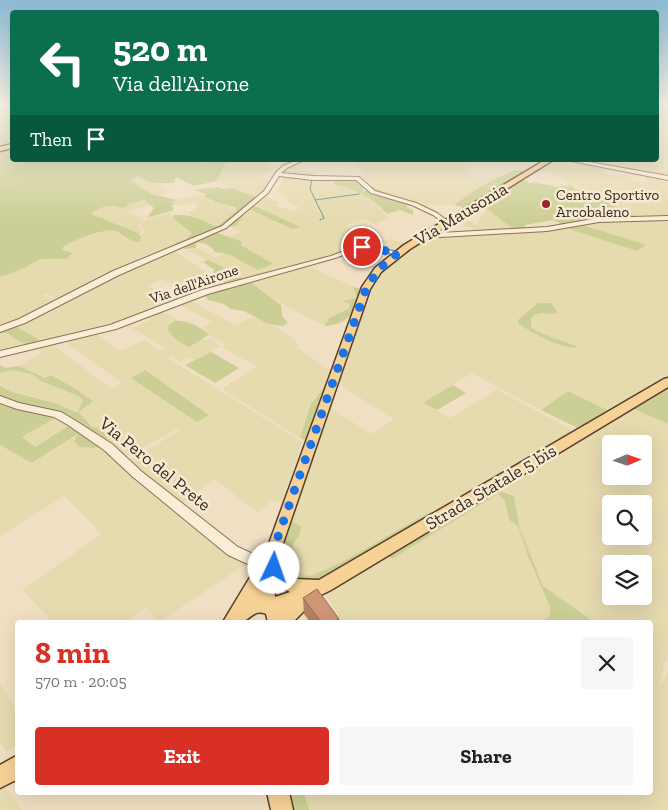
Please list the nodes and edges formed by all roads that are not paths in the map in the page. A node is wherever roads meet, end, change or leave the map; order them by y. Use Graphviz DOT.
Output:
graph roads {
  1 [pos="296,162"];
  2 [pos="547,162"];
  3 [pos="580,162"];
  4 [pos="278,174"];
  5 [pos="668,178"];
  6 [pos="668,218"];
  7 [pos="446,222"];
  8 [pos="423,236"];
  9 [pos="398,253"];
  10 [pos="0,330"];
  11 [pos="0,354"];
  12 [pos="668,382"];
  13 [pos="0,399"];
  14 [pos="271,561"];
  15 [pos="319,588"];
  16 [pos="267,605"];
  17 [pos="235,619"];
  18 [pos="277,620"];
  19 [pos="284,620"];
  20 [pos="15,768"];
  21 [pos="0,777"];
  22 [pos="279,795"];
  23 [pos="282,810"];
  1 -- 4 [label="street"];
  2 -- 7 [label="main road, Via Mausonia"];
  3 -- 5 [label="street"];
  4 -- 7 [label="street"];
  4 -- 10 [label="street"];
  6 -- 8 [label="street"];
  7 -- 8 [label="main road, Via Mausonia"];
  8 -- 9 [label="main road, Via Mausonia"];
  9 -- 11 [label="street, Via dell'Airone"];
  9 -- 14 [label="main road, Via Mausonia"];
  12 -- 15 [label="main road, Strada Statale 5 bis"];
  13 -- 14 [label="street, Via Pero del Prete"];
  14 -- 15 [label="main road"];
  14 -- 16 [label="main road, Via Mausonia"];
  14 -- 17 [label="main road, Via Mausonia"];
  15 -- 16 [label="main road, Strada Statale 5 bis"];
  15 -- 19 [label="main road, Strada Statale 5 bis"];
  16 -- 17 [label="main road, Strada Statale 5 bis"];
  16 -- 18 [label="main road"];
  20 -- 21 [label="main road"];
  22 -- 23 [label="main road"];
}
